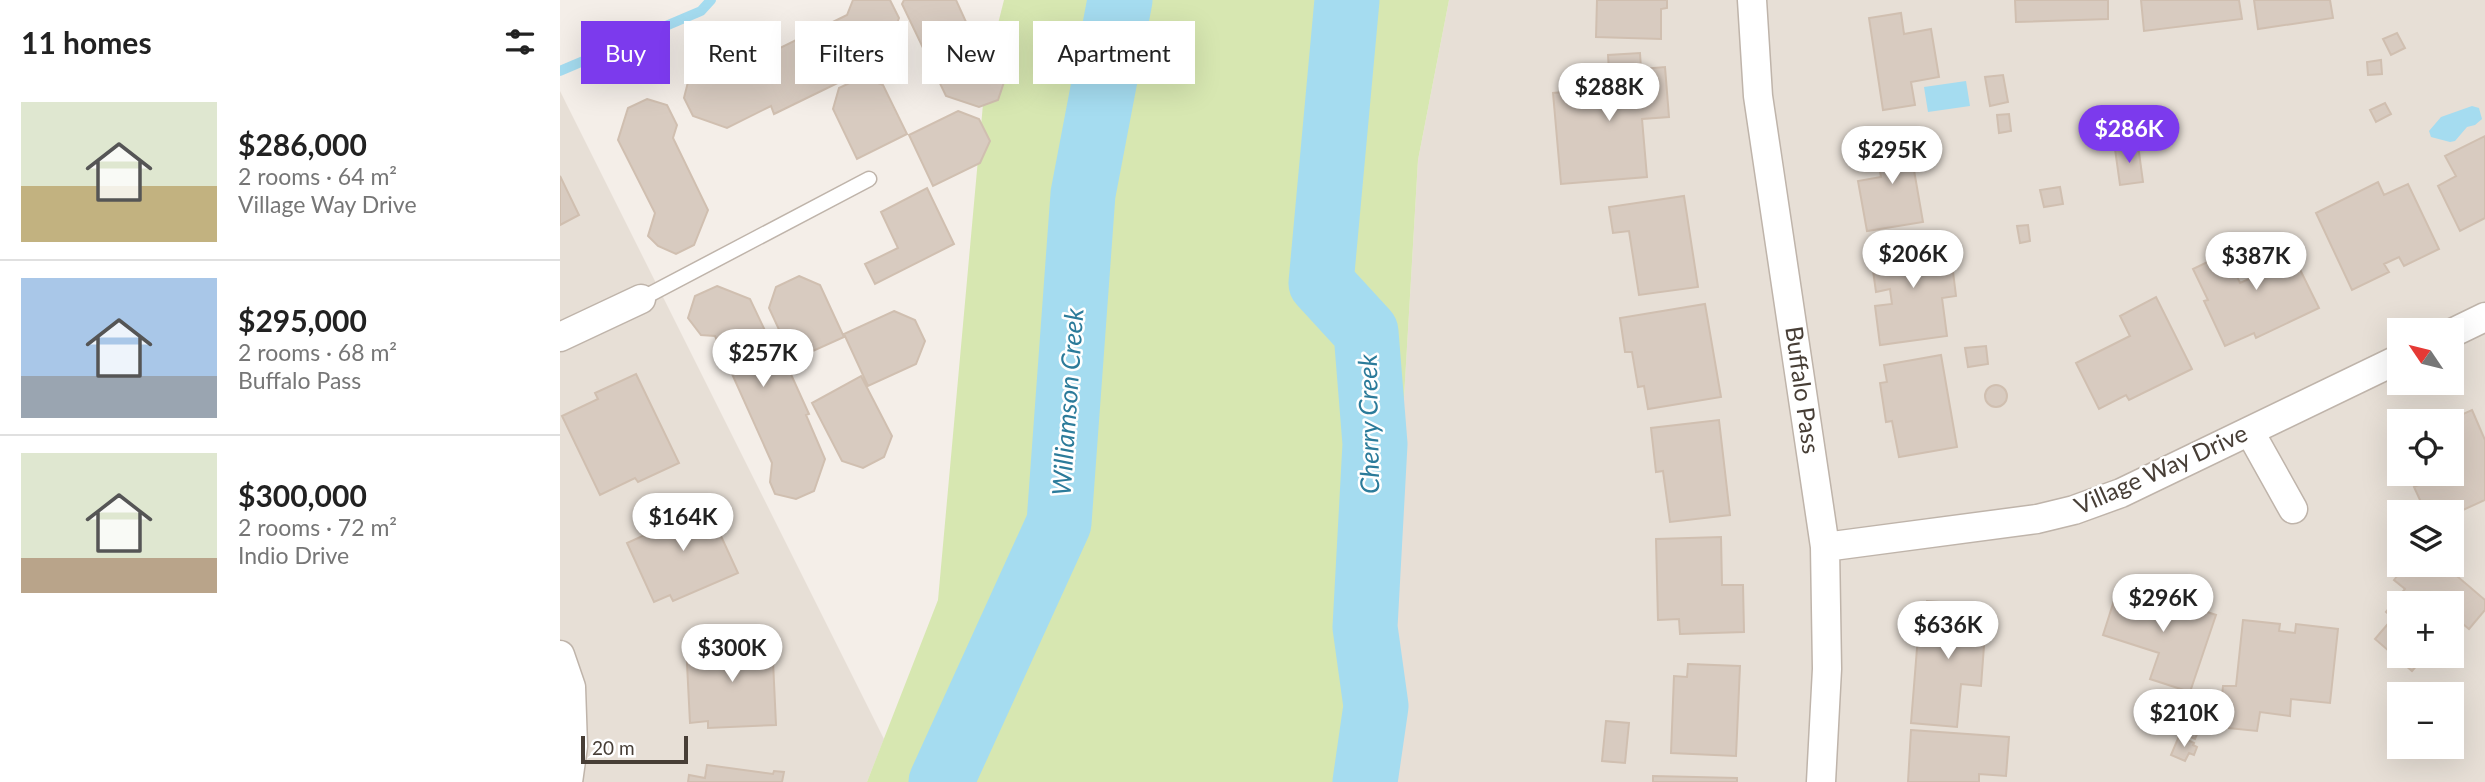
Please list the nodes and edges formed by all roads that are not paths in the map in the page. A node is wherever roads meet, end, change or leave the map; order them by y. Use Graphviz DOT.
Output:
graph roads {
  1 [pos="1752,0"];
  2 [pos="870,179"];
  3 [pos="641,299"];
  4 [pos="2485,317"];
  5 [pos="2464,327"];
  6 [pos="560,337"];
  7 [pos="2387,365"];
  8 [pos="2250,432"];
  9 [pos="2293,509"];
  10 [pos="1825,547"];
  11 [pos="560,655"];
  12 [pos="568,782"];
  13 [pos="1821,782"];
  1 -- 10 [label="street, Buffalo Pass"];
  2 -- 3 [label="lane"];
  3 -- 6 [label="street"];
  4 -- 5 [label="street"];
  7 -- 8 [label="street, Village Way Drive"];
  8 -- 9 [label="street"];
  8 -- 10 [label="street, Village Way Drive"];
  10 -- 13 [label="street, Buffalo Pass"];
  11 -- 12 [label="street"];
}
